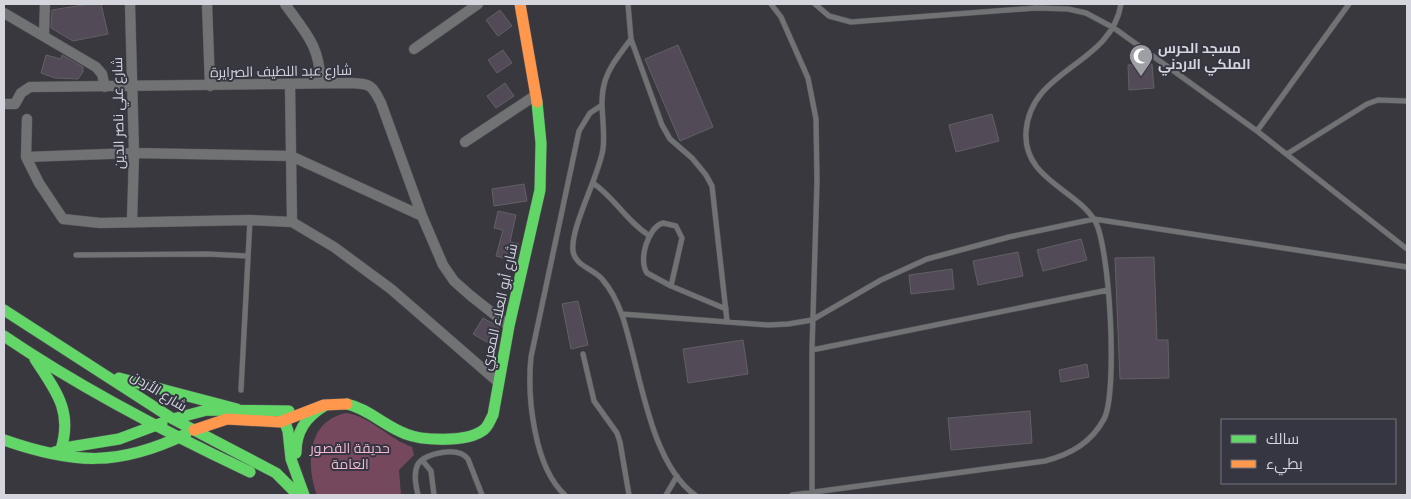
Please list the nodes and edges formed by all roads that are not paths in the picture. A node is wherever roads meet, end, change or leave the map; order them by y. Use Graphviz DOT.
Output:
graph roads {
  1 [pos="45,4"];
  2 [pos="130,4"];
  3 [pos="208,4"];
  4 [pos="286,4"];
  5 [pos="478,4"];
  6 [pos="520,4"];
  7 [pos="628,4"];
  8 [pos="772,4"];
  9 [pos="815,4"];
  10 [pos="1122,4"];
  11 [pos="1349,4"];
  12 [pos="4,13"];
  13 [pos="1114,28"];
  14 [pos="44,35"];
  15 [pos="631,40"];
  16 [pos="414,49"];
  17 [pos="320,83"];
  18 [pos="290,84"];
  19 [pos="210,86"];
  20 [pos="105,87"];
  21 [pos="132,87"];
  22 [pos="536,95"];
  23 [pos="1407,101"];
  24 [pos="4,105"];
  25 [pos="602,105"];
  26 [pos="27,119"];
  27 [pos="1257,131"];
  28 [pos="466,142"];
  29 [pos="134,153"];
  30 [pos="1288,154"];
  31 [pos="291,156"];
  32 [pos="26,157"];
  33 [pos="593,183"];
  34 [pos="422,216"];
  35 [pos="1094,219"];
  36 [pos="250,220"];
  37 [pos="132,221"];
  38 [pos="292,222"];
  39 [pos="650,236"];
  40 [pos="1407,249"];
  41 [pos="76,255"];
  42 [pos="248,256"];
  43 [pos="1407,267"];
  44 [pos="671,286"];
  45 [pos="1108,290"];
  46 [pos="726,309"];
  47 [pos="4,310"];
  48 [pos="622,314"];
  49 [pos="812,320"];
  50 [pos="727,321"];
  51 [pos="509,326"];
  52 [pos="4,336"];
  53 [pos="812,350"];
  54 [pos="583,354"];
  55 [pos="34,357"];
  56 [pos="102,374"];
  57 [pos="498,382"];
  58 [pos="241,390"];
  59 [pos="324,406"];
  60 [pos="237,409"];
  61 [pos="283,416"];
  62 [pos="173,419"];
  63 [pos="154,427"];
  64 [pos="194,430"];
  65 [pos="178,438"];
  66 [pos="4,440"];
  67 [pos="56,451"];
  68 [pos="422,460"];
  69 [pos="296,471"];
  70 [pos="677,476"];
  71 [pos="812,494"];
  72 [pos="286,495"];
  73 [pos="298,495"];
  74 [pos="304,495"];
  75 [pos="418,495"];
  76 [pos="434,495"];
  77 [pos="482,495"];
  78 [pos="565,495"];
  79 [pos="629,495"];
  80 [pos="666,495"];
  81 [pos="696,495"];
  82 [pos="792,495"];
  1 -- 14 [label="street"];
  2 -- 21 [label="street, شارع علي ناصر الدين"];
  3 -- 19 [label="street"];
  4 -- 17 [label="street"];
  5 -- 16 [label="street"];
  6 -- 22 [label="main road, شارع أبو العلاء المعري"];
  7 -- 15 [label="lane"];
  8 -- 49 [label="lane"];
  9 -- 13 [label="lane"];
  10 -- 13 [label="lane"];
  11 -- 27 [label="lane"];
  12 -- 14 [label="street"];
  13 -- 27 [label="lane"];
  13 -- 35 [label="lane"];
  14 -- 20 [label="street"];
  15 -- 25 [label="lane"];
  15 -- 46 [label="lane"];
  17 -- 18 [label="street, شارع عبد اللطيف الصرايرة"];
  17 -- 34 [label="street, شارع عبد اللطيف الصرايرة"];
  18 -- 19 [label="street, شارع عبد اللطيف الصرايرة"];
  18 -- 31 [label="street"];
  19 -- 21 [label="street, شارع عبد اللطيف الصرايرة"];
  20 -- 21 [label="street, شارع عبد اللطيف الصرايرة"];
  20 -- 24 [label="street, شارع عبد اللطيف الصرايرة"];
  21 -- 29 [label="street, شارع علي ناصر الدين"];
  22 -- 28 [label="street"];
  22 -- 51 [label="main road, شارع أبو العلاء المعري"];
  23 -- 30 [label="lane"];
  25 -- 33 [label="lane"];
  25 -- 78 [label="lane"];
  26 -- 32 [label="street"];
  27 -- 30 [label="lane"];
  29 -- 31 [label="street"];
  29 -- 32 [label="street"];
  29 -- 37 [label="street, شارع علي ناصر الدين"];
  30 -- 40 [label="lane"];
  31 -- 34 [label="street"];
  31 -- 38 [label="street"];
  32 -- 37 [label="street"];
  33 -- 39 [label="lane"];
  33 -- 48 [label="lane"];
  34 -- 51 [label="street, شارع عبد اللطيف الصرايرة"];
  35 -- 43 [label="lane"];
  35 -- 45 [label="lane"];
  35 -- 49 [label="lane"];
  36 -- 37 [label="street"];
  36 -- 38 [label="street"];
  36 -- 42 [label="lane"];
  38 -- 57 [label="street"];
  39 -- 44 [label="lane"];
  39 -- 44 [label="lane"];
  41 -- 42 [label="lane"];
  42 -- 58 [label="lane"];
  44 -- 46 [label="lane"];
  45 -- 53 [label="lane"];
  45 -- 71 [label="lane"];
  46 -- 50 [label="lane"];
  47 -- 56 [label="main road, شارع الأردن"];
  48 -- 50 [label="lane"];
  48 -- 70 [label="lane"];
  49 -- 50 [label="lane"];
  49 -- 53 [label="lane"];
  51 -- 57 [label="main road, شارع أبو العلاء المعري"];
  52 -- 55 [label="main road"];
  53 -- 71 [label="lane"];
  54 -- 79 [label="lane"];
  55 -- 63 [label="main road"];
  55 -- 67 [label="main road"];
  56 -- 60 [label="main road"];
  56 -- 62 [label="main road, شارع الأردن"];
  57 -- 59 [label="main road, شارع أبو العلاء المعري"];
  59 -- 61 [label="main road, شارع أبو العلاء المعري"];
  59 -- 69 [label="main road"];
  60 -- 61 [label="main road"];
  60 -- 62 [label="main road"];
  61 -- 64 [label="main road, شارع أبو العلاء المعري"];
  61 -- 69 [label="main road"];
  62 -- 63 [label="main road"];
  62 -- 64 [label="main road, شارع الأردن"];
  63 -- 65 [label="main road"];
  63 -- 67 [label="main road"];
  64 -- 65 [label="main road, شارع أبو العلاء المعري"];
  64 -- 73 [label="main road, شارع الأردن"];
  65 -- 67 [label="main road, شارع أبو العلاء المعري"];
  65 -- 72 [label="main road"];
  66 -- 67 [label="main road, شارع أبو العلاء المعري"];
  68 -- 75 [label="lane"];
  68 -- 76 [label="lane"];
  68 -- 77 [label="lane"];
  69 -- 74 [label="main road"];
  70 -- 80 [label="lane"];
  70 -- 81 [label="lane"];
  71 -- 82 [label="lane"];
}
